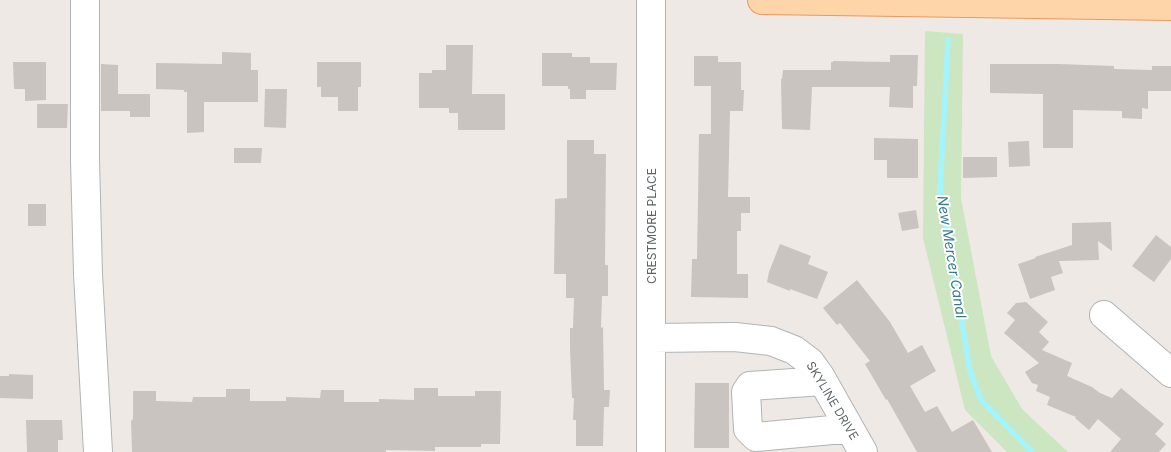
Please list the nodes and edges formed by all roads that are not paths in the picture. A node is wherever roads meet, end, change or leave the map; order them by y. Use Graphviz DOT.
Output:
graph roads {
  1 [pos="85,0"];
  2 [pos="652,0"];
  3 [pos="762,0"];
  4 [pos="1171,6"];
  5 [pos="1104,315"];
  6 [pos="652,338"];
  7 [pos="1171,373"];
  8 [pos="823,381"];
  9 [pos="856,441"];
  10 [pos="98,452"];
  11 [pos="651,452"];
  1 -- 10 [label="street"];
  2 -- 6 [label="street, CRESTMORE PLACE"];
  3 -- 4 [label="main road"];
  5 -- 7 [label="street"];
  6 -- 8 [label="street, SKYLINE DRIVE"];
  6 -- 11 [label="street, CRESTMORE PLACE"];
  8 -- 9 [label="street, SKYLINE DRIVE"];
  8 -- 9 [label="street"];
}
